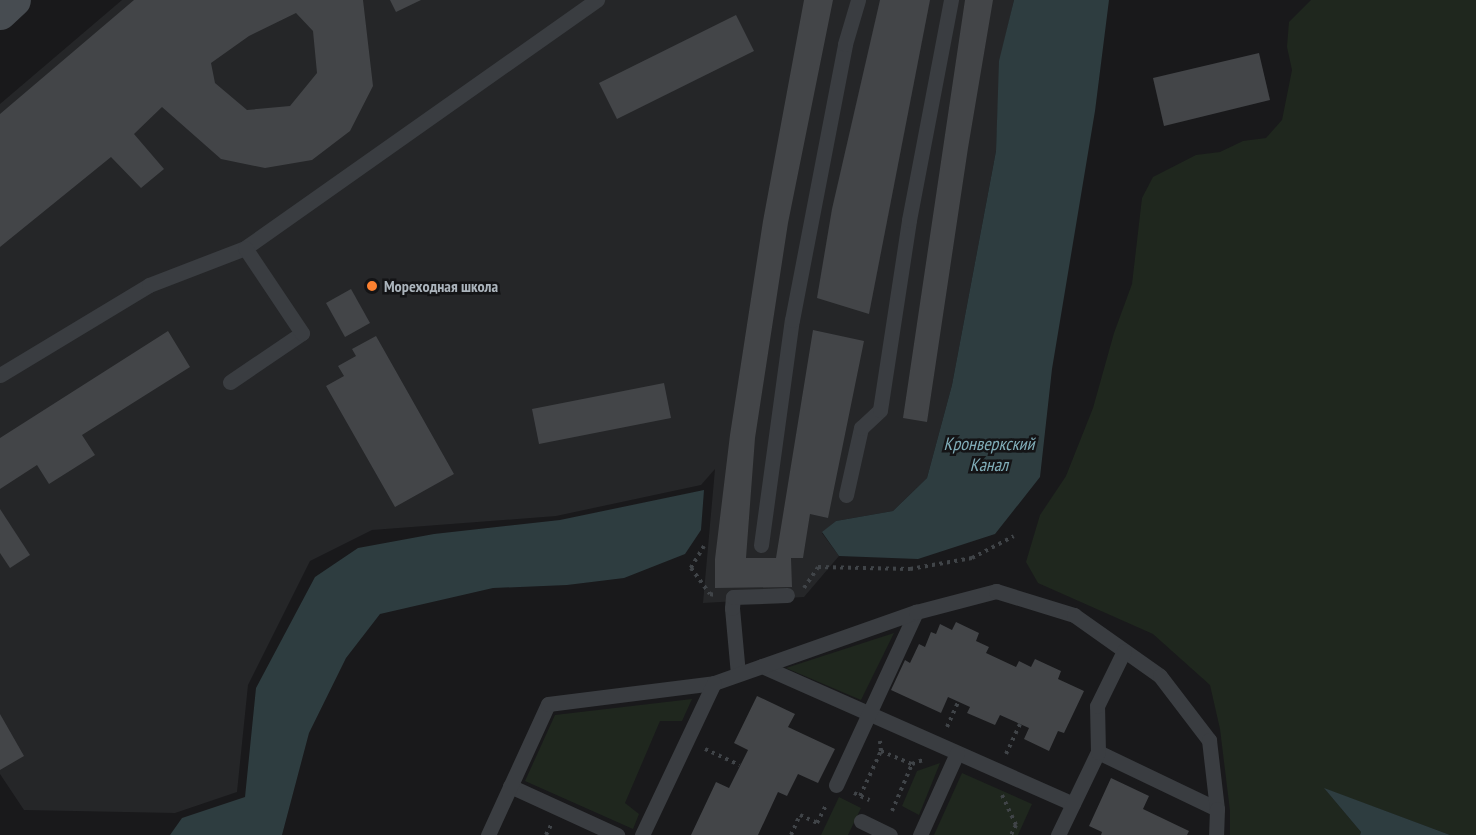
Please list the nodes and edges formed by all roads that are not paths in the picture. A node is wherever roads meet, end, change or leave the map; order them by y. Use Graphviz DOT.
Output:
graph roads {
  1 [pos="14,0"];
  2 [pos="597,0"];
  3 [pos="858,0"];
  4 [pos="951,0"];
  5 [pos="0,13"];
  6 [pos="245,248"];
  7 [pos="0,375"];
  8 [pos="230,382"];
  9 [pos="846,495"];
  10 [pos="761,545"];
  11 [pos="787,595"];
  12 [pos="915,612"];
  13 [pos="1124,651"];
  14 [pos="762,666"];
  15 [pos="738,674"];
  16 [pos="714,682"];
  17 [pos="874,715"];
  18 [pos="953,751"];
  19 [pos="1098,752"];
  20 [pos="836,785"];
  21 [pos="510,786"];
  22 [pos="1073,804"];
  23 [pos="1217,809"];
  24 [pos="861,821"];
  25 [pos="488,835"];
  26 [pos="617,835"];
  27 [pos="642,835"];
  28 [pos="890,835"];
  29 [pos="920,835"];
  30 [pos="1058,835"];
  31 [pos="1216,835"];
  1 -- 5 [label="main road"];
  2 -- 6 [label="lane"];
  3 -- 10 [label="lane"];
  4 -- 9 [label="lane"];
  6 -- 7 [label="lane"];
  6 -- 8 [label="lane"];
  11 -- 15 [label="lane"];
  12 -- 13 [label="lane"];
  12 -- 14 [label="lane"];
  12 -- 17 [label="lane"];
  13 -- 19 [label="lane"];
  13 -- 23 [label="lane"];
  14 -- 15 [label="lane"];
  14 -- 17 [label="lane"];
  15 -- 16 [label="lane"];
  16 -- 21 [label="lane"];
  16 -- 27 [label="lane"];
  17 -- 18 [label="lane"];
  17 -- 20 [label="lane"];
  18 -- 22 [label="lane"];
  18 -- 29 [label="lane"];
  19 -- 22 [label="lane"];
  19 -- 23 [label="lane"];
  21 -- 25 [label="lane"];
  21 -- 26 [label="lane"];
  22 -- 30 [label="lane"];
  23 -- 31 [label="lane"];
  24 -- 28 [label="lane"];
}
